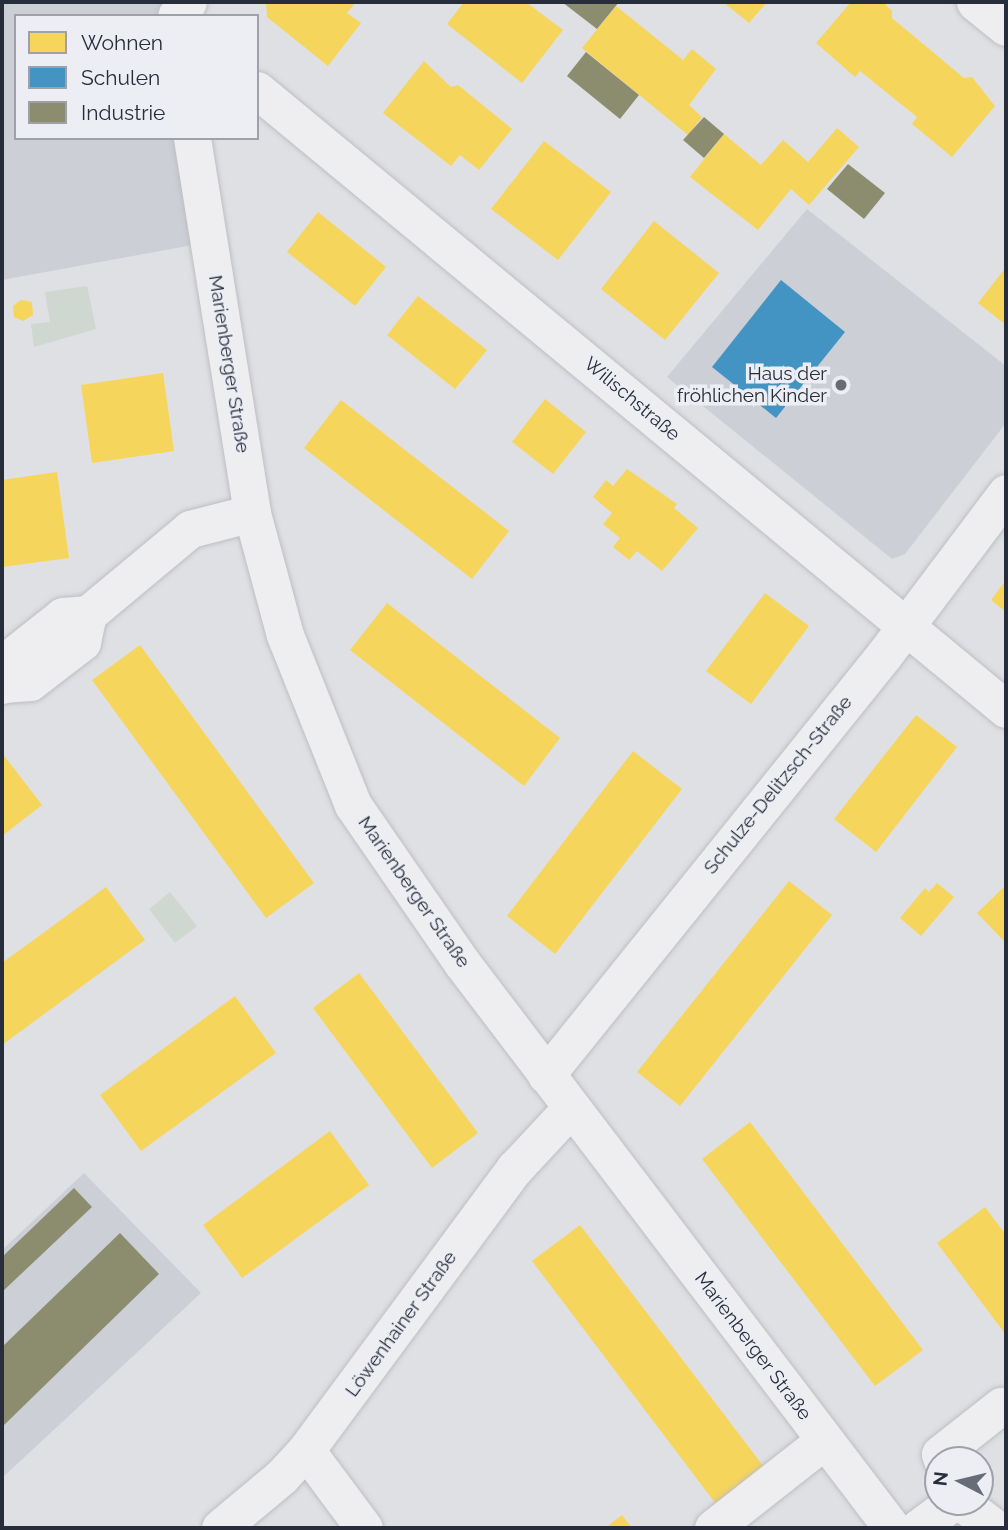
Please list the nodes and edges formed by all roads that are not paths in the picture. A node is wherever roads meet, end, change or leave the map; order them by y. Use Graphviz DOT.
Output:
graph roads {
  1 [pos="975,2"];
  2 [pos="1006,27"];
  3 [pos="259,92"];
  4 [pos="192,140"];
  5 [pos="1006,492"];
  6 [pos="252,513"];
  7 [pos="905,623"];
  8 [pos="2,684"];
  9 [pos="1006,709"];
  10 [pos="546,1075"];
  11 [pos="571,1108"];
  12 [pos="1001,1406"];
  13 [pos="825,1440"];
  14 [pos="950,1446"];
  15 [pos="306,1450"];
  16 [pos="934,1516"];
  17 [pos="980,1516"];
  18 [pos="1006,1522"];
  19 [pos="220,1528"];
  20 [pos="364,1528"];
  21 [pos="713,1528"];
  22 [pos="892,1528"];
  23 [pos="918,1528"];
  24 [pos="997,1528"];
  1 -- 2 [label="street"];
  3 -- 7 [label="street, Wilischstraße"];
  4 -- 6 [label="street, Marienberger Straße"];
  5 -- 7 [label="street, Schulze-Delitzsch-Straße"];
  6 -- 8 [label="street"];
  6 -- 10 [label="street, Marienberger Straße"];
  7 -- 9 [label="street, Wilischstraße"];
  7 -- 10 [label="street, Schulze-Delitzsch-Straße"];
  10 -- 11 [label="street, Marienberger Straße"];
  11 -- 13 [label="street, Marienberger Straße"];
  11 -- 15 [label="street, Löwenhainer Straße"];
  12 -- 14 [label="street"];
  13 -- 21 [label="street"];
  13 -- 22 [label="street, Marienberger Straße"];
  15 -- 19 [label="street, Löwenhainer Straße"];
  15 -- 20 [label="street"];
  16 -- 23 [label="street"];
  17 -- 24 [label="street"];
  18 -- 24 [label="street"];
}
